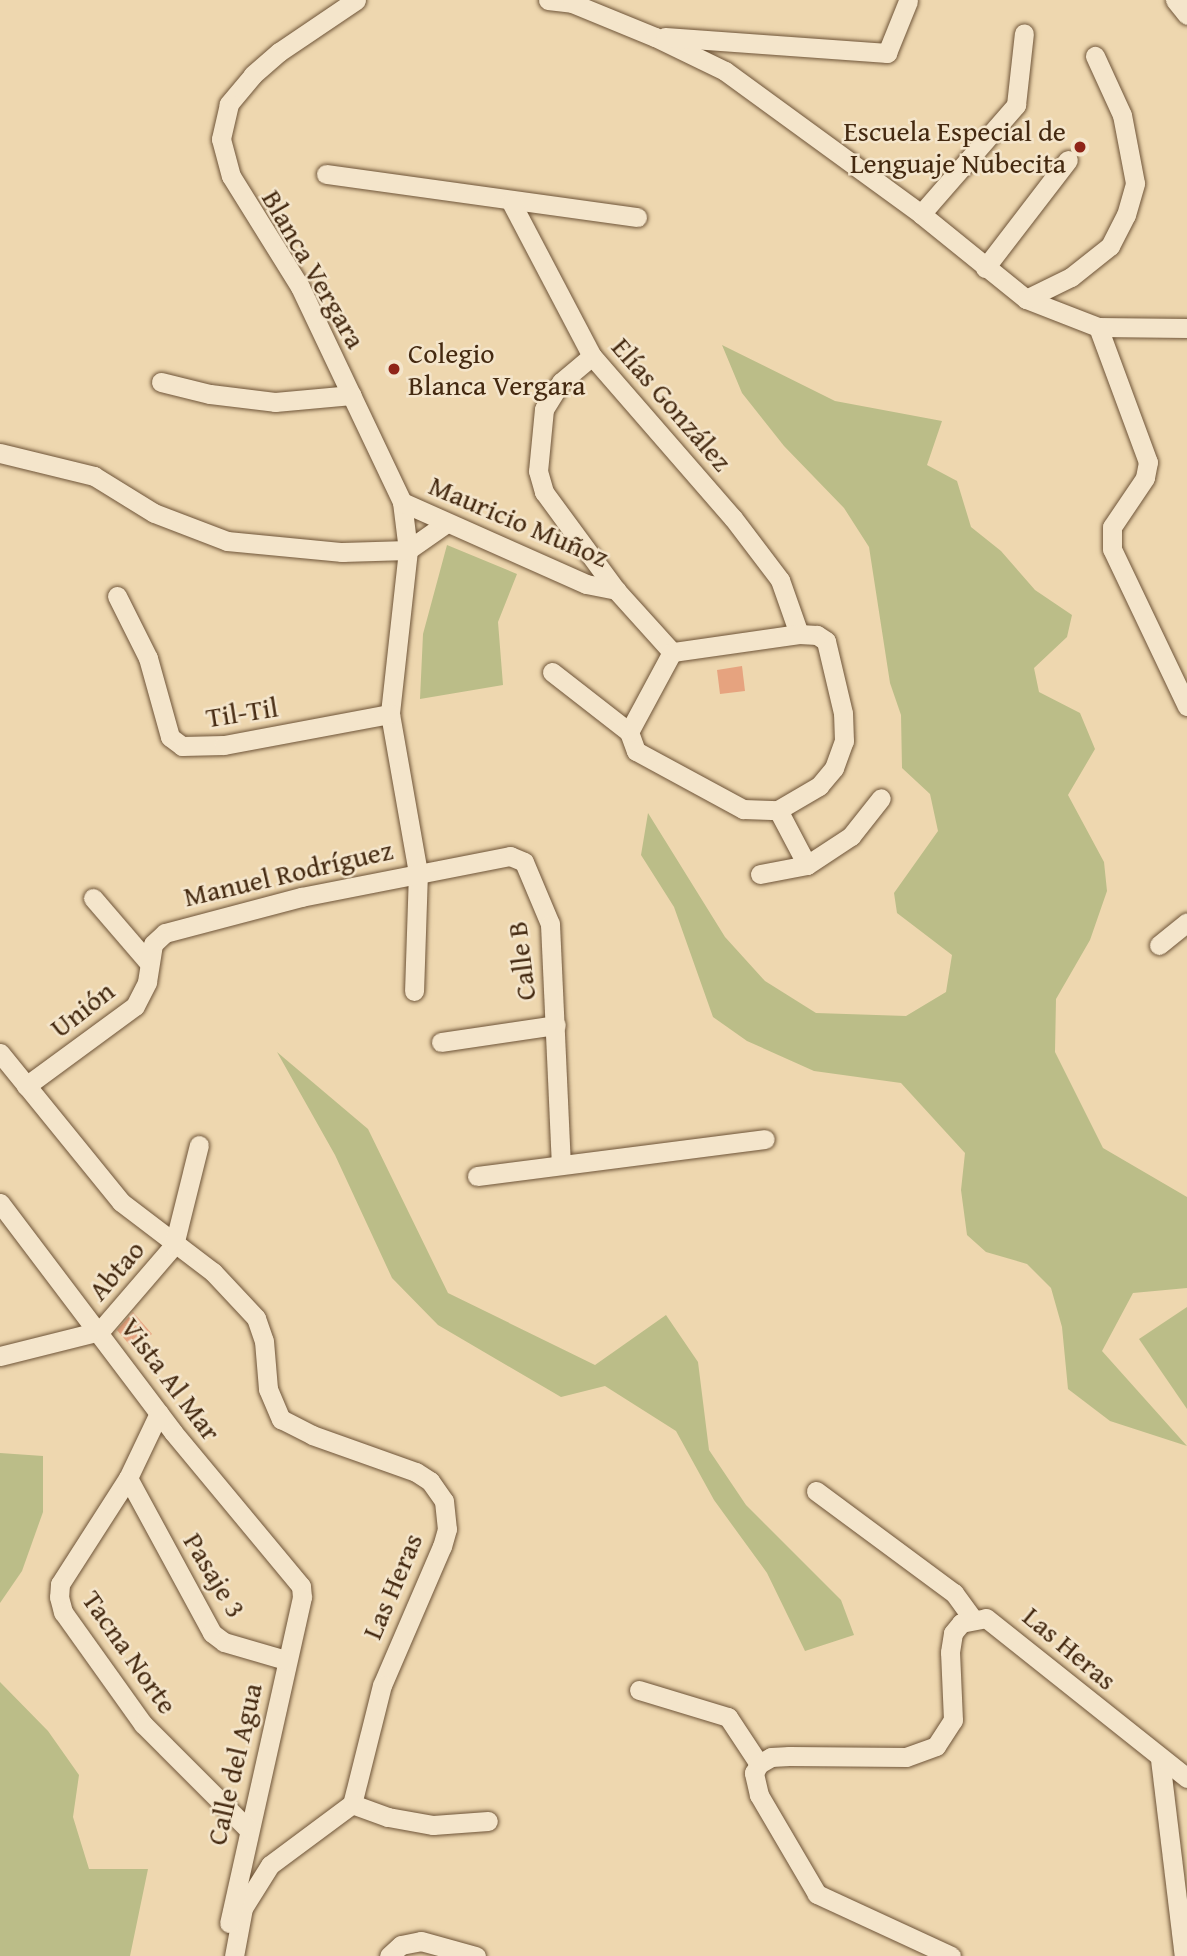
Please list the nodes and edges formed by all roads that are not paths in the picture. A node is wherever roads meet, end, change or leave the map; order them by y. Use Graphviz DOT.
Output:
graph roads {
  1 [pos="356,0"];
  2 [pos="548,0"];
  3 [pos="1175,0"];
  4 [pos="908,1"];
  5 [pos="572,2"];
  6 [pos="1187,15"];
  7 [pos="1024,33"];
  8 [pos="655,37"];
  9 [pos="1095,56"];
  10 [pos="1068,160"];
  11 [pos="327,174"];
  12 [pos="511,202"];
  13 [pos="920,214"];
  14 [pos="637,217"];
  15 [pos="985,268"];
  16 [pos="1026,299"];
  17 [pos="1098,327"];
  18 [pos="1187,328"];
  19 [pos="592,356"];
  20 [pos="161,382"];
  21 [pos="352,395"];
  22 [pos="0,453"];
  23 [pos="402,502"];
  24 [pos="445,524"];
  25 [pos="408,550"];
  26 [pos="616,590"];
  27 [pos="117,596"];
  28 [pos="799,634"];
  29 [pos="671,652"];
  30 [pos="552,672"];
  31 [pos="1187,706"];
  32 [pos="390,714"];
  33 [pos="629,732"];
  34 [pos="881,798"];
  35 [pos="778,810"];
  36 [pos="807,864"];
  37 [pos="418,872"];
  38 [pos="760,874"];
  39 [pos="93,898"];
  40 [pos="1187,922"];
  41 [pos="1159,945"];
  42 [pos="148,962"];
  43 [pos="414,991"];
  44 [pos="556,1025"];
  45 [pos="442,1042"];
  46 [pos="0,1053"];
  47 [pos="26,1086"];
  48 [pos="765,1139"];
  49 [pos="199,1144"];
  50 [pos="561,1164"];
  51 [pos="477,1176"];
  52 [pos="0,1203"];
  53 [pos="174,1245"];
  54 [pos="100,1331"];
  55 [pos="0,1356"];
  56 [pos="159,1413"];
  57 [pos="128,1478"];
  58 [pos="816,1491"];
  59 [pos="301,1586"];
  60 [pos="973,1619"];
  61 [pos="286,1660"];
  62 [pos="639,1690"];
  63 [pos="1160,1759"];
  64 [pos="759,1764"];
  65 [pos="1187,1778"];
  66 [pos="352,1804"];
  67 [pos="488,1821"];
  68 [pos="247,1828"];
  69 [pos="442,1950"];
  70 [pos="229,1951"];
  71 [pos="389,1956"];
  72 [pos="476,1956"];
  73 [pos="951,1956"];
  74 [pos="1184,1956"];
  1 -- 21 [label="street, Blanca Vergara"];
  2 -- 5 [label="street"];
  3 -- 6 [label="street"];
  4 -- 8 [label="street"];
  5 -- 8 [label="street"];
  7 -- 13 [label="street"];
  8 -- 13 [label="street"];
  9 -- 16 [label="street"];
  10 -- 15 [label="street"];
  11 -- 12 [label="street"];
  12 -- 14 [label="street"];
  12 -- 19 [label="street, Elías González"];
  13 -- 15 [label="street"];
  15 -- 16 [label="street"];
  16 -- 17 [label="street"];
  17 -- 18 [label="street"];
  17 -- 31 [label="street"];
  19 -- 26 [label="street"];
  19 -- 28 [label="street, Elías González"];
  20 -- 21 [label="street"];
  21 -- 23 [label="street, Blanca Vergara"];
  22 -- 25 [label="street"];
  23 -- 24 [label="street, Mauricio Muñoz"];
  23 -- 25 [label="street, Blanca Vergara"];
  24 -- 25 [label="street"];
  24 -- 26 [label="street, Mauricio Muñoz"];
  25 -- 32 [label="street, Blanca Vergara"];
  26 -- 29 [label="street"];
  27 -- 32 [label="street, Til-Til"];
  28 -- 29 [label="street"];
  28 -- 35 [label="street"];
  29 -- 33 [label="street"];
  30 -- 33 [label="street"];
  32 -- 37 [label="street, Blanca Vergara"];
  33 -- 35 [label="street"];
  34 -- 36 [label="street"];
  35 -- 36 [label="street"];
  36 -- 38 [label="street"];
  37 -- 42 [label="street, Manuel Rodríguez"];
  37 -- 43 [label="street, Blanca Vergara"];
  37 -- 44 [label="street, Calle B"];
  39 -- 42 [label="street"];
  40 -- 41 [label="street"];
  42 -- 47 [label="street, Unión"];
  44 -- 45 [label="street"];
  44 -- 50 [label="street, Calle B"];
  46 -- 47 [label="street, Las Heras"];
  47 -- 53 [label="street, Las Heras"];
  48 -- 50 [label="street"];
  49 -- 53 [label="street, Abtao"];
  50 -- 51 [label="street"];
  52 -- 54 [label="street, Vista Al Mar"];
  53 -- 54 [label="street, Abtao"];
  53 -- 66 [label="street, Las Heras"];
  54 -- 55 [label="street, Abtao"];
  54 -- 56 [label="street, Vista Al Mar"];
  56 -- 57 [label="street, Tacna Norte"];
  56 -- 59 [label="street, Vista Al Mar"];
  57 -- 61 [label="street, Pasaje 3"];
  57 -- 68 [label="street, Tacna Norte"];
  58 -- 60 [label="street"];
  59 -- 61 [label="street, Calle del Agua"];
  60 -- 63 [label="street, Las Heras"];
  60 -- 64 [label="street"];
  61 -- 68 [label="street, Calle del Agua"];
  62 -- 64 [label="street"];
  63 -- 65 [label="street, Las Heras"];
  63 -- 74 [label="street"];
  64 -- 73 [label="street"];
  66 -- 67 [label="street"];
  66 -- 70 [label="street"];
  68 -- 70 [label="street, Calle del Agua"];
  69 -- 71 [label="street"];
  69 -- 72 [label="street"];
}
